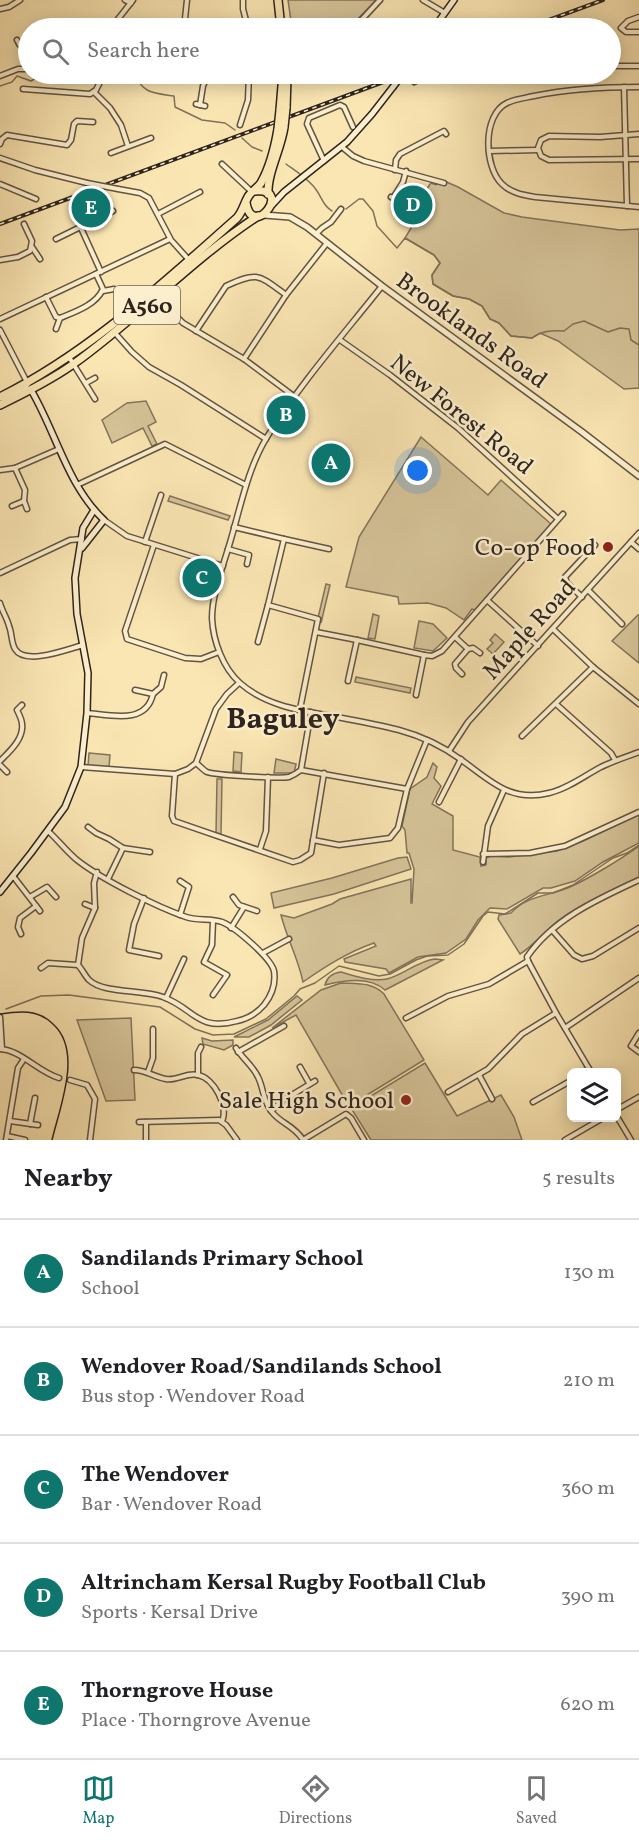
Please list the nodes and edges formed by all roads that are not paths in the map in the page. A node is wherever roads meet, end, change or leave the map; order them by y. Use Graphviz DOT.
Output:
graph roads {
  1 [pos="20,0"];
  2 [pos="125,0"];
  3 [pos="187,0"];
  4 [pos="243,0"];
  5 [pos="278,0"];
  6 [pos="380,0"];
  7 [pos="423,0"];
  8 [pos="454,0"];
  9 [pos="132,2"];
  10 [pos="0,9"];
  11 [pos="445,13"];
  12 [pos="639,17"];
  13 [pos="121,18"];
  14 [pos="185,18"];
  15 [pos="245,18"];
  16 [pos="280,18"];
  17 [pos="364,18"];
  18 [pos="441,18"];
  19 [pos="639,32"];
  20 [pos="621,66"];
  21 [pos="639,66"];
  22 [pos="18,69"];
  23 [pos="0,76"];
  24 [pos="98,84"];
  25 [pos="204,84"];
  26 [pos="249,84"];
  27 [pos="286,84"];
  28 [pos="395,84"];
  29 [pos="624,87"];
  30 [pos="639,87"];
  31 [pos="23,89"];
  32 [pos="94,92"];
  33 [pos="200,105"];
  34 [pos="93,122"];
  35 [pos="240,125"];
  36 [pos="353,127"];
  37 [pos="281,128"];
  38 [pos="446,134"];
  39 [pos="639,134"];
  40 [pos="625,135"];
  41 [pos="152,138"];
  42 [pos="0,144"];
  43 [pos="129,146"];
  44 [pos="342,147"];
  45 [pos="538,150"];
  46 [pos="490,151"];
  47 [pos="111,153"];
  48 [pos="0,158"];
  49 [pos="626,158"];
  50 [pos="639,159"];
  51 [pos="324,161"];
  52 [pos="222,164"];
  53 [pos="395,170"];
  54 [pos="405,171"];
  55 [pos="444,183"];
  56 [pos="0,184"];
  57 [pos="200,192"];
  58 [pos="254,192"];
  59 [pos="284,192"];
  60 [pos="268,194"];
  61 [pos="391,197"];
  62 [pos="36,199"];
  63 [pos="246,202"];
  64 [pos="272,205"];
  65 [pos="627,207"];
  66 [pos="639,207"];
  67 [pos="341,208"];
  68 [pos="113,211"];
  69 [pos="158,214"];
  70 [pos="261,215"];
  71 [pos="283,216"];
  72 [pos="24,224"];
  73 [pos="81,228"];
  74 [pos="316,234"];
  75 [pos="170,238"];
  76 [pos="56,239"];
  77 [pos="327,242"];
  78 [pos="32,248"];
  79 [pos="40,259"];
  80 [pos="0,260"];
  81 [pos="191,262"];
  82 [pos="101,272"];
  83 [pos="96,274"];
  84 [pos="382,286"];
  85 [pos="114,289"];
  86 [pos="103,291"];
  87 [pos="286,295"];
  88 [pos="46,297"];
  89 [pos="170,310"];
  90 [pos="60,318"];
  91 [pos="0,319"];
  92 [pos="56,329"];
  93 [pos="112,329"];
  94 [pos="196,331"];
  95 [pos="1,333"];
  96 [pos="340,340"];
  97 [pos="244,359"];
  98 [pos="72,360"];
  99 [pos="95,378"];
  100 [pos="86,383"];
  101 [pos="29,386"];
  102 [pos="295,397"];
  103 [pos="0,398"];
  104 [pos="95,399"];
  105 [pos="0,405"];
  106 [pos="266,439"];
  107 [pos="59,449"];
  108 [pos="15,468"];
  109 [pos="0,470"];
  110 [pos="639,476"];
  111 [pos="77,485"];
  112 [pos="246,485"];
  113 [pos="161,495"];
  114 [pos="24,501"];
  115 [pos="12,506"];
  116 [pos="27,509"];
  117 [pos="94,510"];
  118 [pos="563,513"];
  119 [pos="558,519"];
  120 [pos="104,520"];
  121 [pos="234,527"];
  122 [pos="639,533"];
  123 [pos="84,539"];
  124 [pos="284,539"];
  125 [pos="145,542"];
  126 [pos="631,542"];
  127 [pos="154,545"];
  128 [pos="595,545"];
  129 [pos="228,549"];
  130 [pos="329,549"];
  131 [pos="639,549"];
  132 [pos="248,564"];
  133 [pos="224,566"];
  134 [pos="0,573"];
  135 [pos="588,590"];
  136 [pos="582,597"];
  137 [pos="487,600"];
  138 [pos="0,603"];
  139 [pos="268,605"];
  140 [pos="621,624"];
  141 [pos="553,629"];
  142 [pos="316,632"];
  143 [pos="455,637"];
  144 [pos="357,640"];
  145 [pos="258,642"];
  146 [pos="83,645"];
  147 [pos="538,646"];
  148 [pos="468,649"];
  149 [pos="219,652"];
  150 [pos="480,653"];
  151 [pos="424,656"];
  152 [pos="593,667"];
  153 [pos="462,674"];
  154 [pos="164,675"];
  155 [pos="348,681"];
  156 [pos="239,683"];
  157 [pos="135,690"];
  158 [pos="153,694"];
  159 [pos="416,695"];
  160 [pos="556,704"];
  161 [pos="639,704"];
  162 [pos="22,705"];
  163 [pos="300,710"];
  164 [pos="311,712"];
  165 [pos="87,713"];
  166 [pos="522,736"];
  167 [pos="427,740"];
  168 [pos="448,751"];
  169 [pos="639,752"];
  170 [pos="461,759"];
  171 [pos="615,760"];
  172 [pos="0,763"];
  173 [pos="196,763"];
  174 [pos="81,767"];
  175 [pos="301,770"];
  176 [pos="7,772"];
  177 [pos="324,773"];
  178 [pos="175,774"];
  179 [pos="268,777"];
  180 [pos="406,789"];
  181 [pos="504,790"];
  182 [pos="439,802"];
  183 [pos="639,812"];
  184 [pos="88,826"];
  185 [pos="48,831"];
  186 [pos="313,840"];
  187 [pos="123,848"];
  188 [pos="260,849"];
  189 [pos="150,852"];
  190 [pos="483,854"];
  191 [pos="483,862"];
  192 [pos="97,872"];
  193 [pos="13,876"];
  194 [pos="108,879"];
  195 [pos="639,880"];
  196 [pos="180,882"];
  197 [pos="0,892"];
  198 [pos="30,897"];
  199 [pos="56,897"];
  200 [pos="232,897"];
  201 [pos="144,898"];
  202 [pos="85,904"];
  203 [pos="36,906"];
  204 [pos="244,907"];
  205 [pos="95,908"];
  206 [pos="40,911"];
  207 [pos="256,911"];
  208 [pos="180,915"];
  209 [pos="213,921"];
  210 [pos="231,928"];
  211 [pos="639,928"];
  212 [pos="552,930"];
  213 [pos="21,934"];
  214 [pos="289,939"];
  215 [pos="263,953"];
  216 [pos="159,956"];
  217 [pos="184,959"];
  218 [pos="528,961"];
  219 [pos="78,965"];
  220 [pos="41,968"];
  221 [pos="639,978"];
  222 [pos="213,995"];
  223 [pos="166,998"];
  224 [pos="556,1013"];
  225 [pos="0,1017"];
  226 [pos="406,1018"];
  227 [pos="284,1026"];
  228 [pos="565,1028"];
  229 [pos="153,1029"];
  230 [pos="639,1033"];
  231 [pos="201,1047"];
  232 [pos="1,1049"];
  233 [pos="639,1052"];
  234 [pos="24,1059"];
  235 [pos="300,1067"];
  236 [pos="588,1068"];
  237 [pos="134,1071"];
  238 [pos="148,1072"];
  239 [pos="198,1075"];
  240 [pos="479,1075"];
  241 [pos="59,1078"];
  242 [pos="70,1080"];
  243 [pos="315,1081"];
  244 [pos="309,1083"];
  245 [pos="567,1083"];
  246 [pos="448,1092"];
  247 [pos="639,1097"];
  248 [pos="35,1098"];
  249 [pos="492,1099"];
  250 [pos="533,1102"];
  251 [pos="621,1107"];
  252 [pos="270,1111"];
  253 [pos="10,1120"];
  254 [pos="222,1121"];
  255 [pos="139,1122"];
  256 [pos="146,1122"];
  257 [pos="596,1122"];
  258 [pos="620,1122"];
  259 [pos="30,1124"];
  260 [pos="38,1125"];
  261 [pos="6,1138"];
  262 [pos="25,1140"];
  263 [pos="90,1140"];
  264 [pos="146,1140"];
  265 [pos="237,1140"];
  266 [pos="303,1140"];
  267 [pos="364,1140"];
  268 [pos="565,1140"];
  269 [pos="631,1140"];
  1 -- 10 [label="street"];
  2 -- 9 [label="street"];
  3 -- 14 [label="street"];
  4 -- 15 [label="street"];
  5 -- 16 [label="highway"];
  6 -- 17 [label="street"];
  7 -- 11 [label="street"];
  8 -- 11 [label="main road"];
  9 -- 13 [label="street"];
  11 -- 18 [label="main road"];
  12 -- 19 [label="street"];
  20 -- 21 [label="street"];
  22 -- 23 [label="street"];
  24 -- 32 [label="street"];
  25 -- 33 [label="street"];
  26 -- 35 [label="street"];
  27 -- 37 [label="highway, A560, bridge"];
  28 -- 44 [label="main road, bridge"];
  29 -- 30 [label="street"];
  29 -- 40 [label="street"];
  29 -- 46 [label="street"];
  31 -- 32 [label="street"];
  32 -- 43 [label="street"];
  34 -- 42 [label="street"];
  36 -- 51 [label="street"];
  37 -- 58 [label="highway, A560"];
  37 -- 60 [label="highway, A560"];
  38 -- 53 [label="street"];
  39 -- 40 [label="street"];
  40 -- 45 [label="street"];
  40 -- 49 [label="street"];
  41 -- 43 [label="street"];
  43 -- 47 [label="street"];
  44 -- 51 [label="main road"];
  44 -- 53 [label="street"];
  45 -- 46 [label="street"];
  45 -- 49 [label="street"];
  46 -- 65 [label="street"];
  48 -- 69 [label="street, bridge"];
  49 -- 50 [label="street"];
  49 -- 65 [label="street"];
  51 -- 59 [label="main road"];
  52 -- 58 [label="street"];
  53 -- 54 [label="street"];
  54 -- 55 [label="street"];
  54 -- 61 [label="street"];
  56 -- 62 [label="street"];
  57 -- 69 [label="street"];
  58 -- 60 [label="highway"];
  58 -- 63 [label="highway, A560"];
  59 -- 60 [label="main road"];
  59 -- 64 [label="main road"];
  60 -- 64 [label="highway"];
  63 -- 70 [label="highway"];
  63 -- 81 [label="highway, A560"];
  64 -- 70 [label="highway, A560"];
  64 -- 71 [label="main road, Brooklands Road"];
  65 -- 66 [label="street"];
  67 -- 74 [label="street"];
  68 -- 73 [label="street"];
  69 -- 75 [label="street"];
  70 -- 71 [label="main road, Brooklands Road"];
  70 -- 81 [label="highway, A560"];
  71 -- 74 [label="main road, Brooklands Road"];
  72 -- 78 [label="street"];
  73 -- 76 [label="street"];
  73 -- 82 [label="street"];
  74 -- 77 [label="main road, Brooklands Road"];
  75 -- 81 [label="street"];
  75 -- 82 [label="street"];
  77 -- 84 [label="main road, Brooklands Road"];
  77 -- 87 [label="street"];
  78 -- 79 [label="street"];
  78 -- 80 [label="street"];
  81 -- 93 [label="highway, A560"];
  82 -- 83 [label="street"];
  83 -- 86 [label="street"];
  83 -- 88 [label="street"];
  84 -- 96 [label="street"];
  84 -- 110 [label="main road, Brooklands Road"];
  85 -- 86 [label="street"];
  86 -- 90 [label="street"];
  87 -- 94 [label="street"];
  87 -- 97 [label="street"];
  88 -- 90 [label="street"];
  88 -- 91 [label="street"];
  89 -- 94 [label="street"];
  90 -- 92 [label="street"];
  93 -- 98 [label="highway, A560"];
  93 -- 106 [label="street"];
  94 -- 97 [label="street"];
  95 -- 101 [label="street"];
  96 -- 102 [label="street"];
  96 -- 119 [label="street, New Forest Road"];
  97 -- 102 [label="street"];
  98 -- 100 [label="street"];
  98 -- 101 [label="highway, A560"];
  99 -- 100 [label="street"];
  100 -- 104 [label="street"];
  101 -- 103 [label="highway, A560"];
  101 -- 105 [label="highway, A560"];
  101 -- 107 [label="main road"];
  102 -- 106 [label="street"];
  106 -- 112 [label="street"];
  107 -- 108 [label="street"];
  107 -- 111 [label="main road"];
  108 -- 109 [label="street"];
  108 -- 114 [label="street"];
  111 -- 112 [label="street"];
  111 -- 117 [label="main road"];
  112 -- 121 [label="street"];
  113 -- 125 [label="street"];
  114 -- 115 [label="street"];
  114 -- 116 [label="street"];
  117 -- 120 [label="main road"];
  117 -- 123 [label="main road"];
  118 -- 119 [label="street"];
  119 -- 137 [label="street"];
  120 -- 123 [label="main road"];
  120 -- 125 [label="street"];
  121 -- 124 [label="street"];
  121 -- 129 [label="street"];
  122 -- 126 [label="street, Maple Road"];
  123 -- 134 [label="street"];
  123 -- 146 [label="main road"];
  124 -- 130 [label="street"];
  124 -- 139 [label="street"];
  125 -- 127 [label="street"];
  126 -- 131 [label="street"];
  126 -- 135 [label="street, Maple Road"];
  127 -- 133 [label="street"];
  127 -- 149 [label="street"];
  128 -- 136 [label="street"];
  129 -- 132 [label="street"];
  129 -- 133 [label="street"];
  133 -- 149 [label="street"];
  135 -- 136 [label="street, Maple Road"];
  135 -- 140 [label="street"];
  136 -- 141 [label="street, Maple Road"];
  137 -- 143 [label="street"];
  137 -- 147 [label="street"];
  138 -- 146 [label="street"];
  139 -- 142 [label="street"];
  139 -- 145 [label="street"];
  141 -- 147 [label="street, Maple Road"];
  141 -- 152 [label="street"];
  142 -- 144 [label="street"];
  142 -- 163 [label="street"];
  143 -- 148 [label="street"];
  143 -- 151 [label="street"];
  144 -- 151 [label="street"];
  144 -- 155 [label="street"];
  146 -- 165 [label="main road"];
  147 -- 168 [label="street, Maple Road"];
  148 -- 150 [label="street"];
  148 -- 153 [label="street"];
  149 -- 156 [label="street"];
  151 -- 159 [label="street"];
  152 -- 160 [label="street"];
  152 -- 161 [label="street"];
  154 -- 158 [label="street"];
  156 -- 163 [label="street"];
  156 -- 173 [label="street"];
  157 -- 158 [label="street"];
  158 -- 165 [label="street"];
  160 -- 166 [label="street"];
  160 -- 171 [label="street"];
  162 -- 172 [label="street"];
  163 -- 164 [label="street"];
  164 -- 167 [label="street"];
  164 -- 175 [label="street"];
  165 -- 174 [label="main road"];
  167 -- 168 [label="street"];
  167 -- 180 [label="street"];
  168 -- 170 [label="street"];
  169 -- 171 [label="street"];
  170 -- 181 [label="street"];
  170 -- 182 [label="street"];
  171 -- 181 [label="street"];
  172 -- 176 [label="street"];
  173 -- 178 [label="street"];
  173 -- 179 [label="street"];
  174 -- 178 [label="street"];
  174 -- 185 [label="main road"];
  175 -- 177 [label="street"];
  175 -- 179 [label="street"];
  177 -- 180 [label="street"];
  177 -- 186 [label="street"];
  178 -- 188 [label="street"];
  179 -- 188 [label="street"];
  180 -- 186 [label="street"];
  181 -- 190 [label="street"];
  183 -- 190 [label="street"];
  184 -- 187 [label="street"];
  185 -- 192 [label="street"];
  185 -- 193 [label="main road"];
  186 -- 188 [label="street"];
  187 -- 189 [label="street"];
  187 -- 194 [label="street"];
  190 -- 191 [label="street"];
  192 -- 194 [label="street"];
  192 -- 205 [label="street"];
  193 -- 197 [label="main road"];
  193 -- 198 [label="street"];
  194 -- 201 [label="street"];
  195 -- 212 [label="street"];
  196 -- 208 [label="street"];
  198 -- 199 [label="street"];
  198 -- 203 [label="street"];
  200 -- 204 [label="street"];
  201 -- 208 [label="street"];
  201 -- 216 [label="street"];
  202 -- 205 [label="street"];
  203 -- 206 [label="street"];
  203 -- 213 [label="street"];
  204 -- 207 [label="street"];
  204 -- 210 [label="street"];
  205 -- 219 [label="street"];
  208 -- 209 [label="street"];
  209 -- 210 [label="street"];
  209 -- 222 [label="street"];
  210 -- 215 [label="street"];
  211 -- 212 [label="street"];
  212 -- 218 [label="street"];
  214 -- 215 [label="street"];
  215 -- 223 [label="street"];
  217 -- 223 [label="street"];
  218 -- 224 [label="street"];
  218 -- 226 [label="street"];
  219 -- 220 [label="street"];
  219 -- 223 [label="street"];
  221 -- 228 [label="street"];
  224 -- 228 [label="street"];
  224 -- 240 [label="street"];
  225 -- 232 [label="street"];
  227 -- 252 [label="street"];
  228 -- 236 [label="street"];
  229 -- 238 [label="street"];
  230 -- 233 [label="street"];
  231 -- 239 [label="street"];
  232 -- 234 [label="street"];
  234 -- 241 [label="street"];
  234 -- 253 [label="street"];
  235 -- 244 [label="street"];
  237 -- 238 [label="street"];
  238 -- 239 [label="street"];
  239 -- 254 [label="street"];
  240 -- 246 [label="street"];
  240 -- 249 [label="street"];
  242 -- 263 [label="street"];
  243 -- 244 [label="street"];
  244 -- 252 [label="street"];
  245 -- 250 [label="street"];
  247 -- 251 [label="street"];
  248 -- 259 [label="street"];
  252 -- 266 [label="street"];
  253 -- 259 [label="street"];
  253 -- 261 [label="street"];
  254 -- 256 [label="street"];
  254 -- 265 [label="street"];
  255 -- 256 [label="street"];
  256 -- 264 [label="street"];
  257 -- 268 [label="street"];
  258 -- 269 [label="street"];
  259 -- 260 [label="street"];
  261 -- 262 [label="street"];
  266 -- 267 [label="street"];
}
